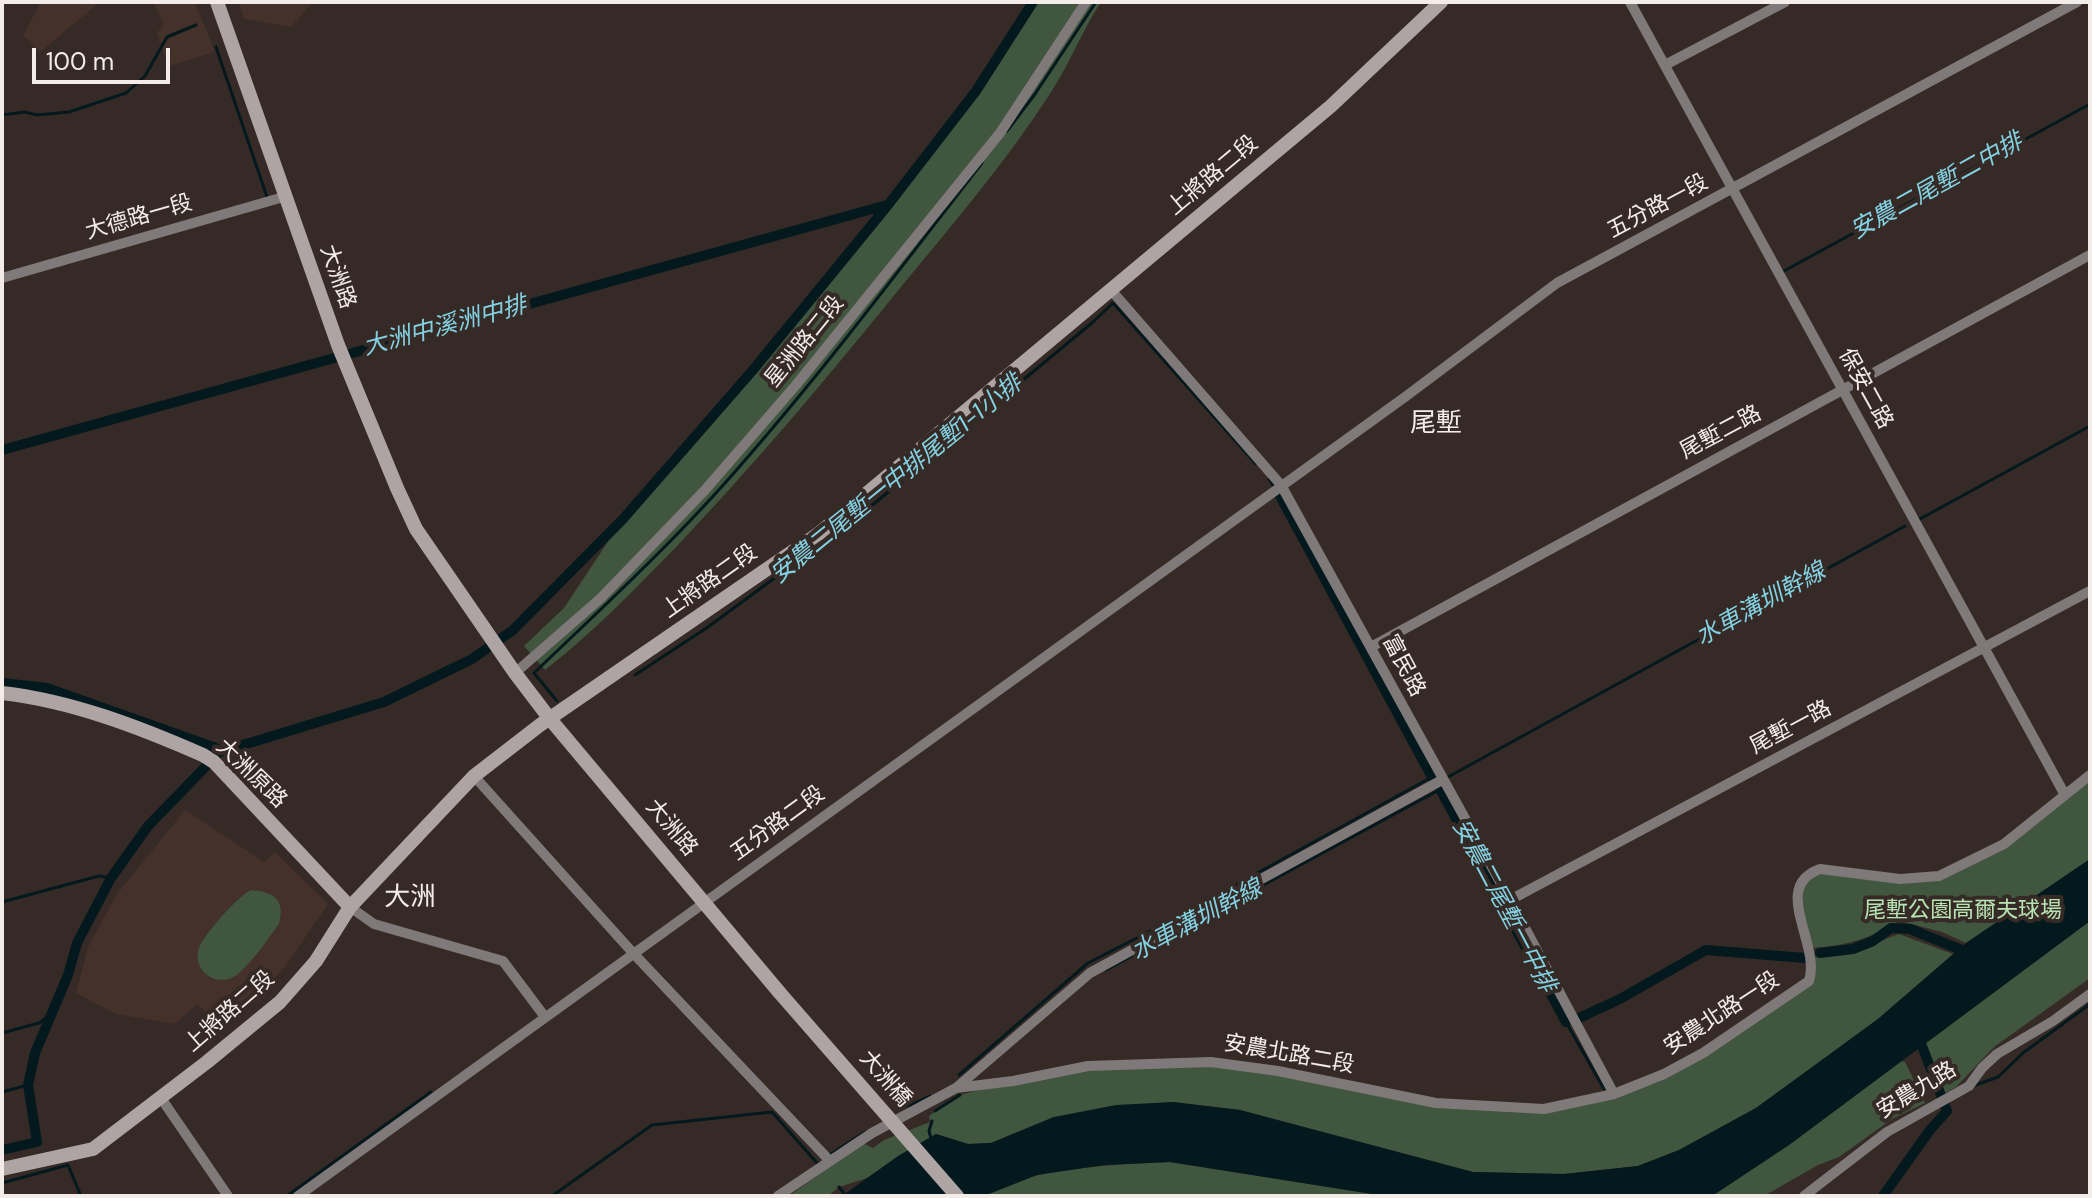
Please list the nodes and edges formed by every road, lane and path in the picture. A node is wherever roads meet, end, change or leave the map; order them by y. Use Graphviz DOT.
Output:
graph roads {
  1 [pos="217,2"];
  2 [pos="1086,2"];
  3 [pos="1441,2"];
  4 [pos="1630,2"];
  5 [pos="1785,2"];
  6 [pos="2077,2"];
  7 [pos="1665,65"];
  8 [pos="1732,190"];
  9 [pos="287,196"];
  10 [pos="2090,255"];
  11 [pos="2,278"];
  12 [pos="1111,290"];
  13 [pos="1842,390"];
  14 [pos="1281,485"];
  15 [pos="2090,591"];
  16 [pos="1371,647"];
  17 [pos="1986,647"];
  18 [pos="515,673"];
  19 [pos="2,693"];
  20 [pos="550,719"];
  21 [pos="2090,775"];
  22 [pos="474,776"];
  23 [pos="1442,780"];
  24 [pos="2065,795"];
  25 [pos="1510,900"];
  26 [pos="705,902"];
  27 [pos="350,907"];
  28 [pos="633,953"];
  29 [pos="779,992"];
  30 [pos="2090,994"];
  31 [pos="545,1017"];
  32 [pos="956,1088"];
  33 [pos="1614,1094"];
  34 [pos="161,1098"];
  35 [pos="829,1160"];
  36 [pos="2,1169"];
  37 [pos="228,1196"];
  38 [pos="298,1196"];
  39 [pos="778,1196"];
  40 [pos="957,1196"];
  41 [pos="1804,1196"];
  1 -- 9 [label="main road, 大洲路"];
  2 -- 18 [label="street, 星洲路二段"];
  3 -- 12 [label="main road, 上將路二段"];
  4 -- 7 [label="street, 保安二路"];
  5 -- 7 [label="street"];
  6 -- 8 [label="street, 五分路一段"];
  7 -- 8 [label="street, 保安二路"];
  8 -- 13 [label="street, 保安二路"];
  8 -- 14 [label="street, 五分路一段"];
  9 -- 11 [label="street, 大德路一段"];
  9 -- 18 [label="main road, 大洲路"];
  10 -- 13 [label="street, 尾塹二路"];
  12 -- 14 [label="street, 富民路"];
  12 -- 20 [label="main road, 上將路二段"];
  13 -- 16 [label="street, 尾塹二路"];
  13 -- 17 [label="street, 保安二路"];
  14 -- 16 [label="street, 富民路"];
  14 -- 26 [label="street, 五分路二段"];
  15 -- 17 [label="street, 尾塹一路"];
  16 -- 23 [label="street, 富民路"];
  17 -- 24 [label="street, 保安二路"];
  17 -- 25 [label="street, 尾塹一路"];
  18 -- 20 [label="main road, 大洲路"];
  19 -- 27 [label="main road, 大洲原路"];
  20 -- 22 [label="main road, 上將路二段"];
  20 -- 26 [label="main road, 大洲路"];
  21 -- 24 [label="street, 安農北路一段"];
  22 -- 27 [label="main road, 上將路二段"];
  22 -- 28 [label="street"];
  23 -- 25 [label="street, 富民路"];
  23 -- 32 [label="street"];
  24 -- 33 [label="street, 安農北路一段"];
  25 -- 33 [label="street, 富民路"];
  26 -- 28 [label="street, 五分路二段"];
  26 -- 29 [label="main road, 大洲路"];
  27 -- 31 [label="street"];
  27 -- 34 [label="main road, 上將路二段"];
  28 -- 31 [label="street, 五分路二段"];
  28 -- 35 [label="street"];
  29 -- 40 [label="main road, 大洲橋, bridge"];
  30 -- 41 [label="street, 安農九路"];
  31 -- 38 [label="street, 五分路二段"];
  32 -- 33 [label="street, 安農北路二段"];
  32 -- 35 [label="street"];
  34 -- 36 [label="main road, 上將路二段"];
  34 -- 37 [label="street"];
  35 -- 39 [label="street"];
}
